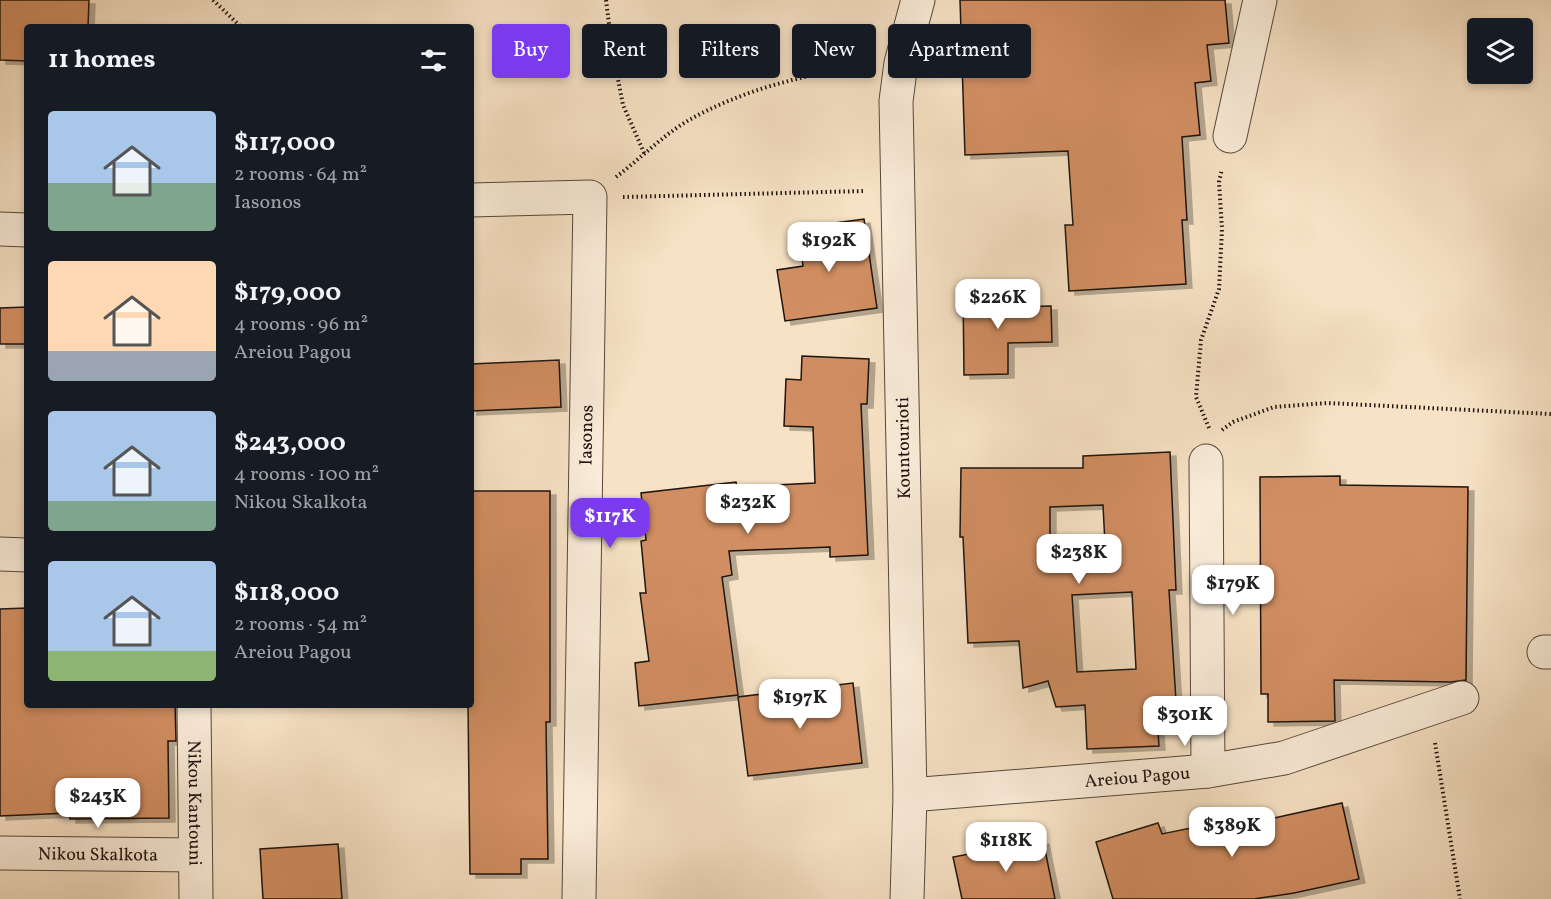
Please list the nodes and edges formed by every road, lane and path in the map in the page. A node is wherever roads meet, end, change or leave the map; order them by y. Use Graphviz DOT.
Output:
graph roads {
  1 [pos="213,0"];
  2 [pos="606,0"];
  3 [pos="918,0"];
  4 [pos="1260,0"];
  5 [pos="238,24"];
  6 [pos="912,24"];
  7 [pos="888,64"];
  8 [pos="900,78"];
  9 [pos="1230,136"];
  10 [pos="645,155"];
  11 [pos="898,190"];
  12 [pos="590,197"];
  13 [pos="474,201"];
  14 [pos="0,229"];
  15 [pos="24,230"];
  16 [pos="1551,414"];
  17 [pos="1209,449"];
  18 [pos="0,554"];
  19 [pos="24,555"];
  20 [pos="1462,698"];
  21 [pos="194,708"];
  22 [pos="1430,709"];
  23 [pos="1208,771"];
  24 [pos="909,795"];
  25 [pos="0,854"];
  26 [pos="195,855"];
  27 [pos="195,899"];
  28 [pos="579,899"];
  29 [pos="908,899"];
  30 [pos="1460,899"];
  1 -- 5 [label="path"];
  2 -- 10 [label="path"];
  3 -- 6 [label="street, Kountourioti"];
  4 -- 9 [label="street"];
  7 -- 10 [label="path"];
  8 -- 11 [label="street, Kountourioti"];
  9 -- 17 [label="path"];
  10 -- 12 [label="path"];
  11 -- 12 [label="path"];
  11 -- 24 [label="street, Kountourioti"];
  12 -- 13 [label="street"];
  12 -- 28 [label="street, Iasonos"];
  14 -- 15 [label="street"];
  16 -- 17 [label="path"];
  17 -- 23 [label="street"];
  18 -- 19 [label="street"];
  20 -- 22 [label="street, Areiou Pagou"];
  21 -- 26 [label="street, Nikou Kantouni"];
  22 -- 23 [label="street, Areiou Pagou"];
  22 -- 30 [label="path"];
  23 -- 24 [label="street, Areiou Pagou"];
  24 -- 29 [label="street, Kountourioti"];
  25 -- 26 [label="street, Nikou Skalkota"];
  26 -- 27 [label="street, Nikou Kantouni"];
}
